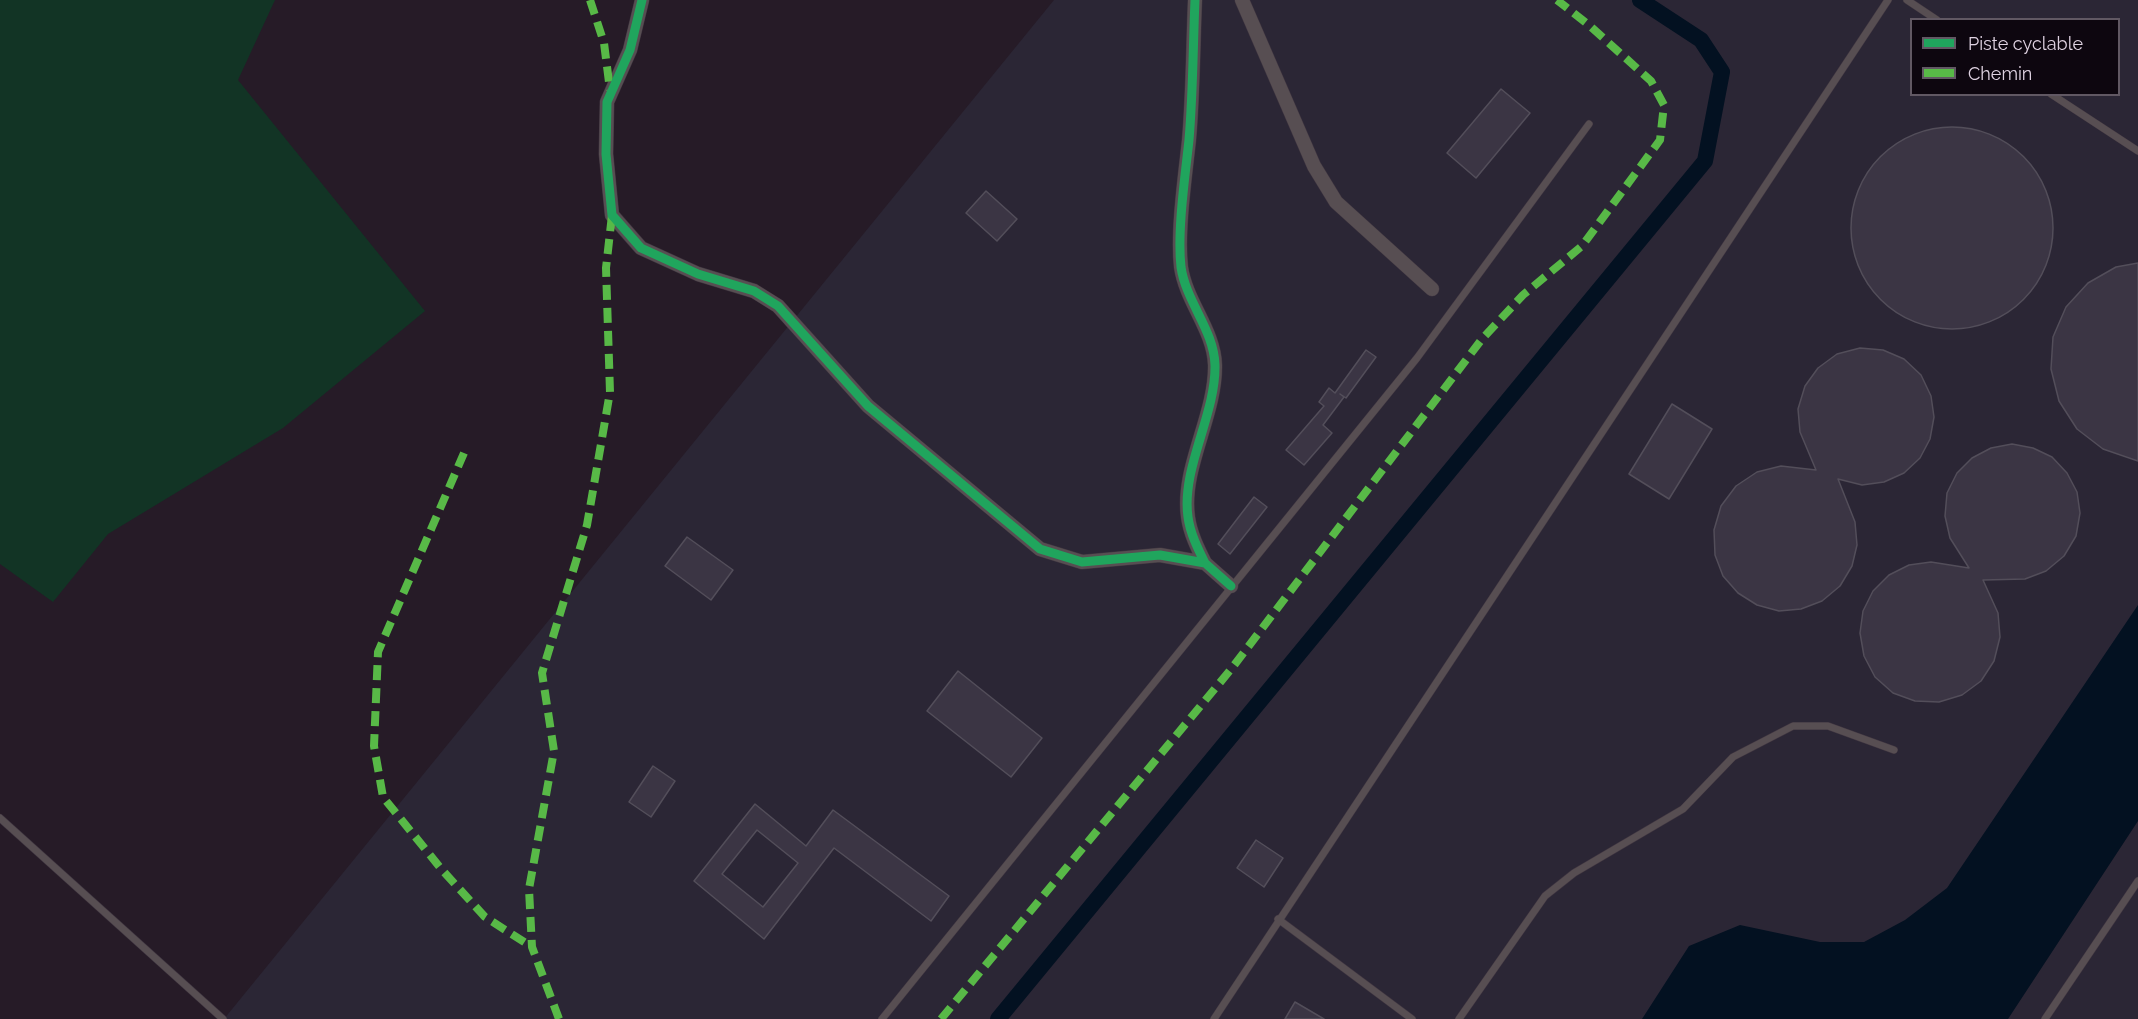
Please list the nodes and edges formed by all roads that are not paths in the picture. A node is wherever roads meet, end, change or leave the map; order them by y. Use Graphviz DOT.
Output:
graph roads {
  1 [pos="642,0"];
  2 [pos="1195,0"];
  3 [pos="1242,0"];
  4 [pos="1888,0"];
  5 [pos="1907,0"];
  6 [pos="1934,18"];
  7 [pos="2054,96"];
  8 [pos="1589,124"];
  9 [pos="2138,152"];
  10 [pos="1432,289"];
  11 [pos="1205,563"];
  12 [pos="1231,586"];
  13 [pos="1893,750"];
  14 [pos="0,818"];
  15 [pos="2138,881"];
  16 [pos="1278,919"];
  17 [pos="223,1019"];
  18 [pos="882,1019"];
  19 [pos="1214,1019"];
  20 [pos="1412,1019"];
  21 [pos="1459,1019"];
  22 [pos="2045,1019"];
  1 -- 11 [label="street"];
  2 -- 11 [label="street"];
  3 -- 10 [label="street"];
  4 -- 16 [label="lane"];
  5 -- 6 [label="lane"];
  7 -- 9 [label="lane"];
  8 -- 12 [label="lane"];
  11 -- 12 [label="street"];
  12 -- 18 [label="lane"];
  13 -- 21 [label="lane"];
  14 -- 17 [label="lane"];
  15 -- 22 [label="lane"];
  16 -- 19 [label="lane"];
  16 -- 20 [label="lane"];
}
